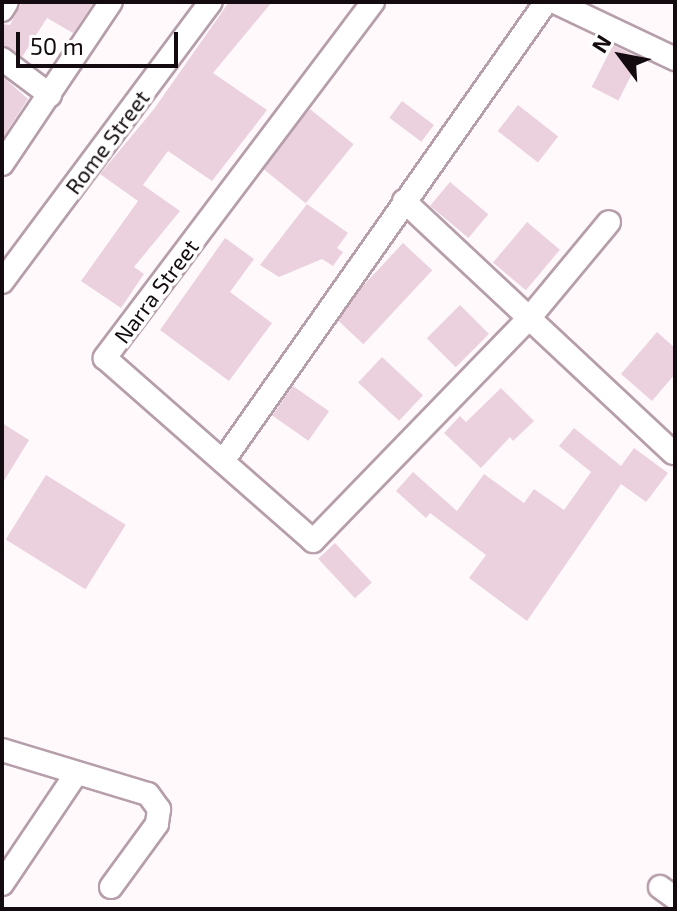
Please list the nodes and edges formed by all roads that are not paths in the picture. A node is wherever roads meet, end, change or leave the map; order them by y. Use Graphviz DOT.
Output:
graph roads {
  1 [pos="7,2"];
  2 [pos="111,2"];
  3 [pos="373,2"];
  4 [pos="546,2"];
  5 [pos="555,2"];
  6 [pos="209,3"];
  7 [pos="2,10"];
  8 [pos="2,59"];
  9 [pos="675,59"];
  10 [pos="50,95"];
  11 [pos="2,164"];
  12 [pos="404,201"];
  13 [pos="609,222"];
  14 [pos="2,282"];
  15 [pos="531,316"];
  16 [pos="674,454"];
  17 [pos="223,461"];
  18 [pos="2,750"];
  19 [pos="76,774"];
  20 [pos="2,884"];
  21 [pos="111,887"];
  1 -- 7 [label="street"];
  2 -- 10 [label="street"];
  3 -- 17 [label="street, Narra Street"];
  4 -- 12 [label="street"];
  5 -- 9 [label="street"];
  6 -- 14 [label="street, Rome Street"];
  8 -- 10 [label="street"];
  10 -- 11 [label="street"];
  12 -- 15 [label="street"];
  12 -- 17 [label="street"];
  13 -- 15 [label="street"];
  15 -- 16 [label="street"];
  15 -- 17 [label="street, Narra Street"];
  18 -- 19 [label="street"];
  19 -- 20 [label="street"];
  19 -- 21 [label="street"];
}
